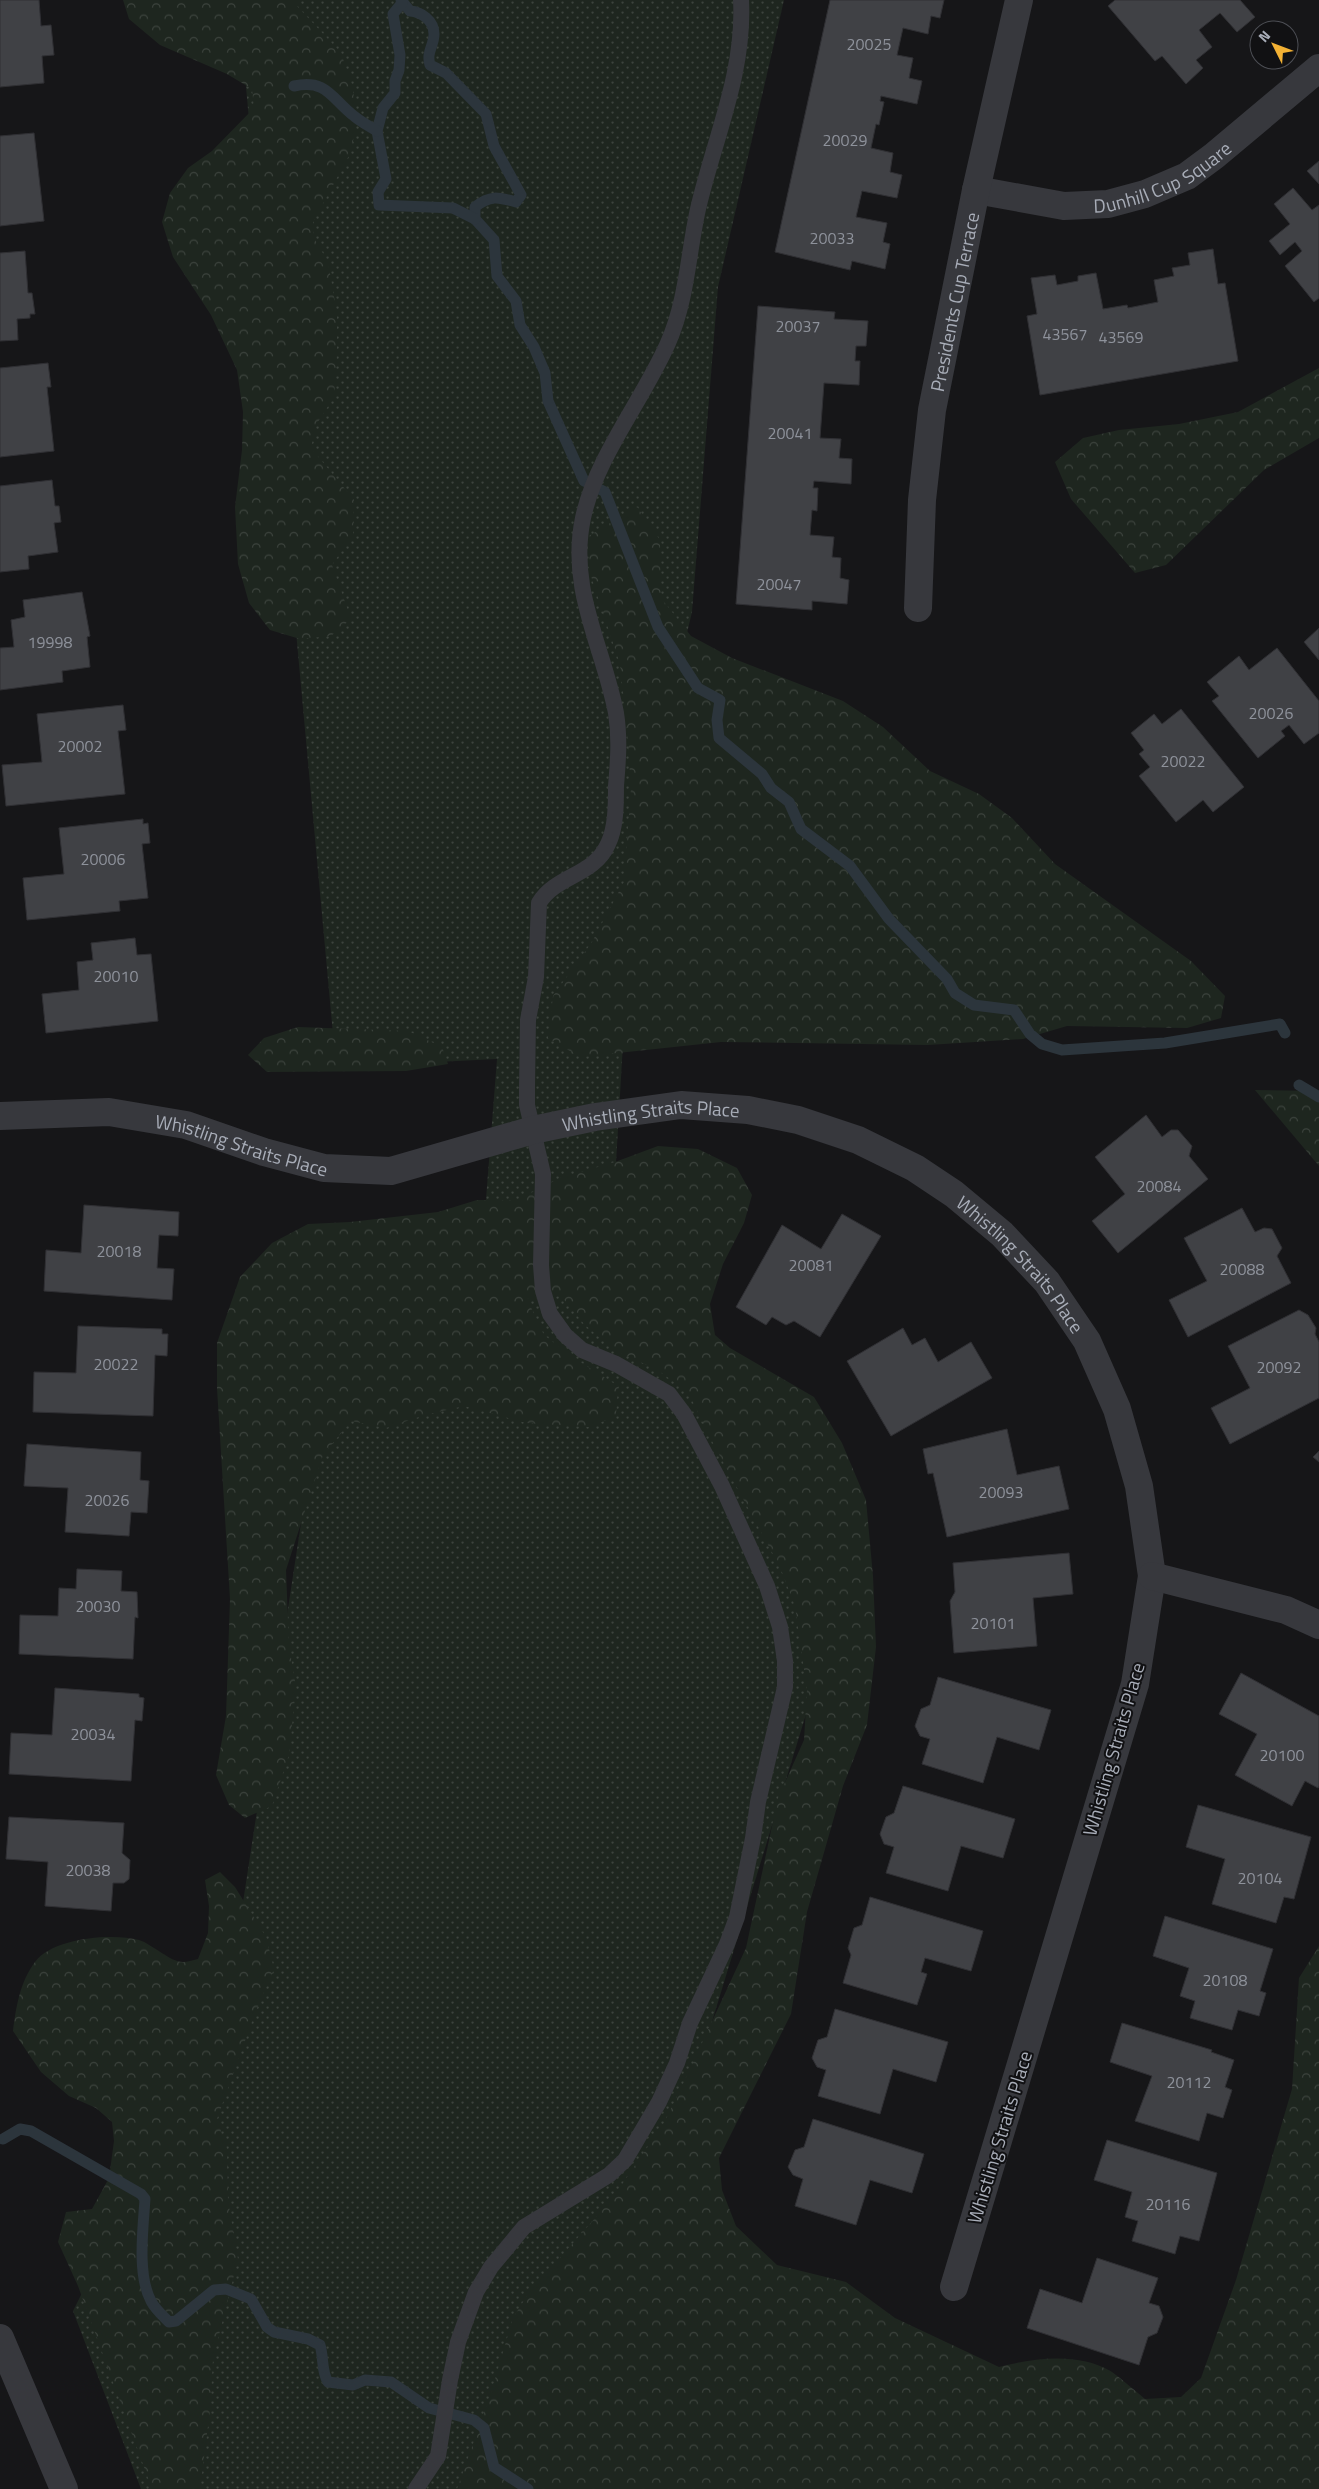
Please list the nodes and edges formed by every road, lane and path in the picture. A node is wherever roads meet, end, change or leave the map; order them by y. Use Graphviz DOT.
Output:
graph roads {
  1 [pos="741,0"];
  2 [pos="1019,0"];
  3 [pos="1319,68"];
  4 [pos="976,190"];
  5 [pos="918,608"];
  6 [pos="0,1116"];
  7 [pos="533,1130"];
  8 [pos="1152,1576"];
  9 [pos="1319,1625"];
  10 [pos="954,2287"];
  11 [pos="0,2338"];
  12 [pos="64,2489"];
  13 [pos="416,2489"];
  1 -- 7 [label="lane"];
  2 -- 4 [label="street, Presidents Cup Terrace"];
  3 -- 4 [label="street, Dunhill Cup Square"];
  4 -- 5 [label="street, Presidents Cup Terrace"];
  6 -- 7 [label="street, Whistling Straits Place"];
  7 -- 8 [label="street, Whistling Straits Place"];
  7 -- 13 [label="lane"];
  8 -- 9 [label="street"];
  8 -- 10 [label="street, Whistling Straits Place"];
  11 -- 12 [label="street"];
}
